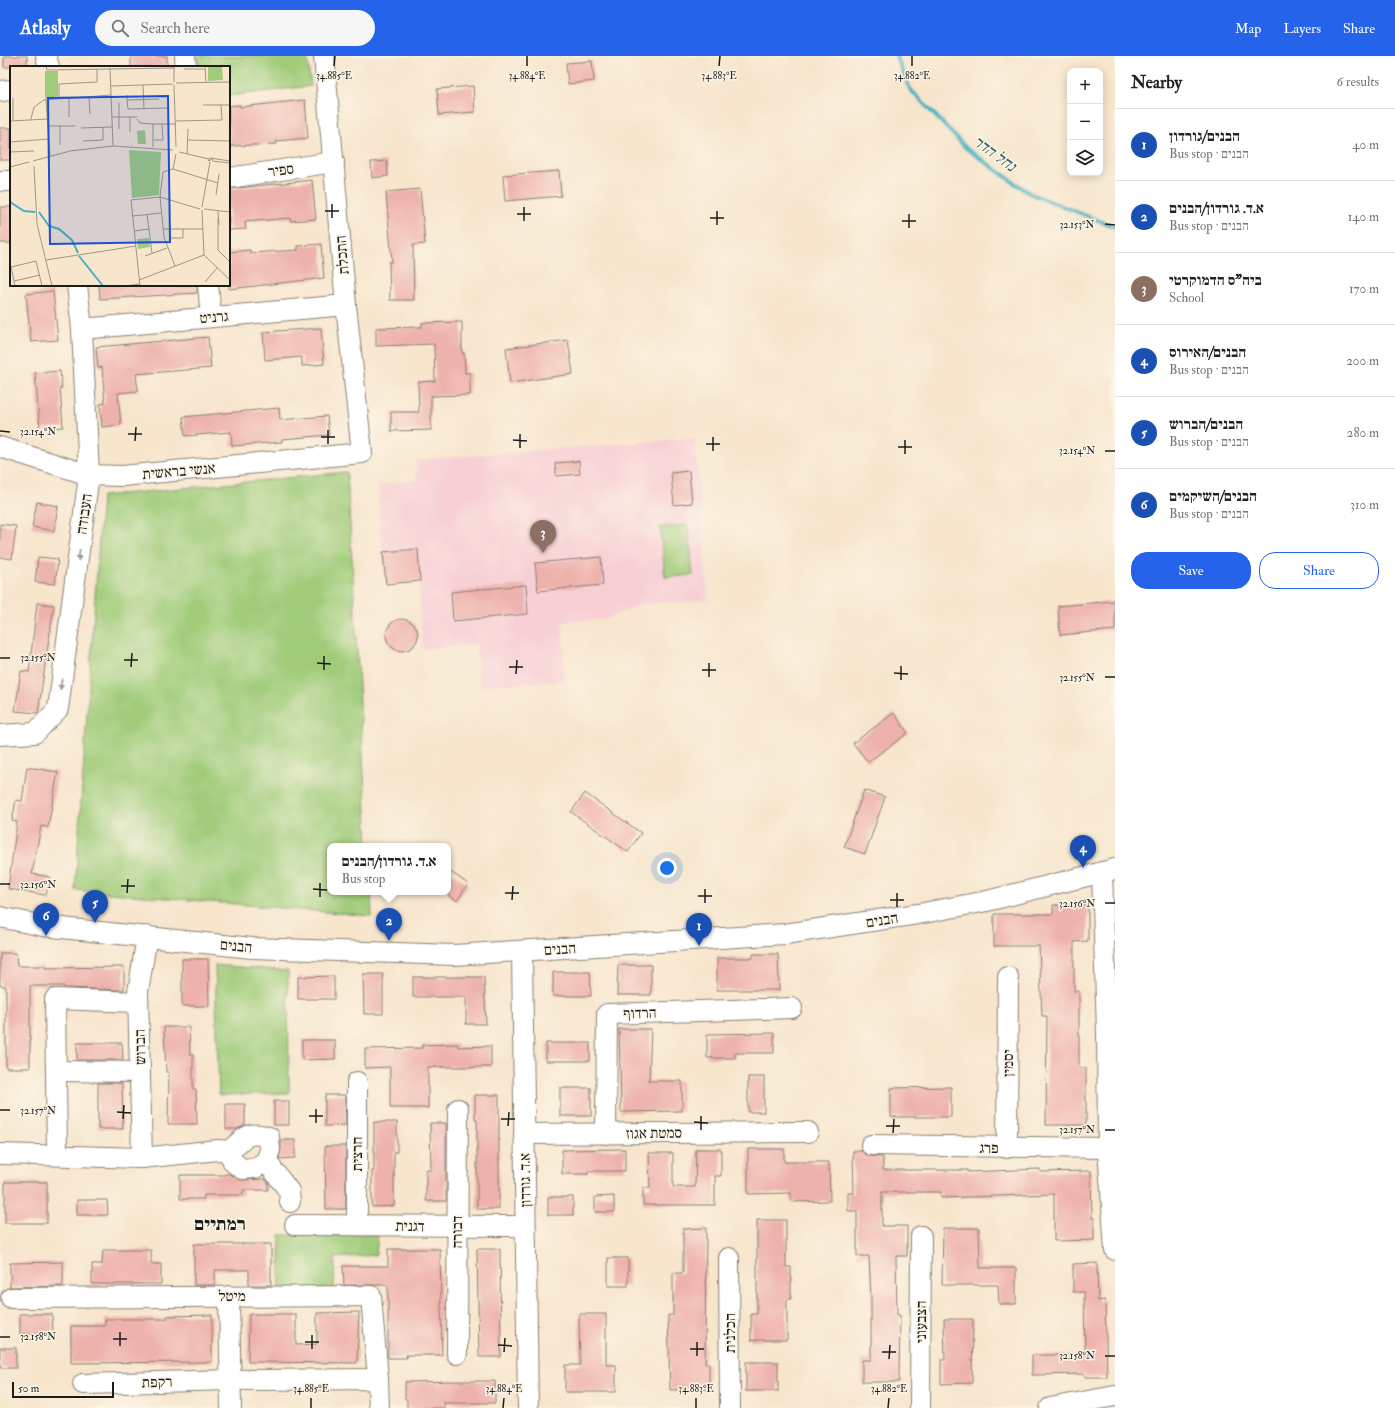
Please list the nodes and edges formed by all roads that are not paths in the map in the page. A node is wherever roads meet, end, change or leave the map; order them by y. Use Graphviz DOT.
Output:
graph roads {
  1 [pos="46,56"];
  2 [pos="185,56"];
  3 [pos="324,56"];
  4 [pos="49,66"];
  5 [pos="186,66"];
  6 [pos="334,162"];
  7 [pos="230,178"];
  8 [pos="77,286"];
  9 [pos="208,286"];
  10 [pos="346,305"];
  11 [pos="211,317"];
  12 [pos="82,330"];
  13 [pos="0,447"];
  14 [pos="362,453"];
  15 [pos="89,475"];
  16 [pos="0,735"];
  17 [pos="1108,870"];
  18 [pos="0,917"];
  19 [pos="147,936"];
  20 [pos="522,952"];
  21 [pos="1008,977"];
  22 [pos="138,1002"];
  23 [pos="792,1008"];
  24 [pos="1111,1032"];
  25 [pos="56,1071"];
  26 [pos="140,1072"];
  27 [pos="357,1082"];
  28 [pos="458,1110"];
  29 [pos="808,1132"];
  30 [pos="524,1134"];
  31 [pos="606,1134"];
  32 [pos="871,1145"];
  33 [pos="1007,1148"];
  34 [pos="1108,1148"];
  35 [pos="229,1151"];
  36 [pos="0,1154"];
  37 [pos="57,1154"];
  38 [pos="142,1158"];
  39 [pos="266,1161"];
  40 [pos="290,1202"];
  41 [pos="1114,1221"];
  42 [pos="295,1225"];
  43 [pos="357,1225"];
  44 [pos="526,1226"];
  45 [pos="457,1227"];
  46 [pos="921,1236"];
  47 [pos="1115,1250"];
  48 [pos="729,1258"];
  49 [pos="229,1296"];
  50 [pos="11,1298"];
  51 [pos="457,1354"];
  52 [pos="378,1378"];
  53 [pos="231,1380"];
  54 [pos="83,1384"];
  55 [pos="1115,1396"];
  56 [pos="231,1408"];
  57 [pos="379,1408"];
  58 [pos="528,1408"];
  59 [pos="730,1408"];
  60 [pos="920,1408"];
  61 [pos="1050,1408"];
  1 -- 4 [label="street"];
  2 -- 5 [label="street"];
  3 -- 6 [label="street, התכלת"];
  6 -- 7 [label="street, ספיר"];
  6 -- 10 [label="street, התכלת"];
  8 -- 12 [label="street, העבודה"];
  9 -- 11 [label="street"];
  10 -- 11 [label="street, גרניט"];
  10 -- 14 [label="street, התכלת"];
  11 -- 12 [label="street, גרניט"];
  12 -- 15 [label="street, העבודה"];
  13 -- 15 [label="street, אנשי בראשית"];
  14 -- 15 [label="street, אנשי בראשית"];
  15 -- 16 [label="street, העבודה, one-way"];
  17 -- 20 [label="street, הבנים"];
  17 -- 24 [label="street"];
  18 -- 19 [label="street, הבנים"];
  19 -- 20 [label="street, הבנים"];
  19 -- 22 [label="street, הברוש"];
  20 -- 30 [label="street, א.ד. גורדון"];
  21 -- 33 [label="street, יסמין"];
  22 -- 25 [label="street"];
  22 -- 26 [label="street, הברוש"];
  23 -- 31 [label="street, הרדוף"];
  24 -- 34 [label="street"];
  25 -- 26 [label="street"];
  25 -- 37 [label="street"];
  26 -- 38 [label="street, הברוש"];
  27 -- 43 [label="street, חרצית"];
  28 -- 45 [label="street, דבורה"];
  29 -- 31 [label="street, סמטת אגוז"];
  30 -- 31 [label="street, סמטת אגוז"];
  30 -- 44 [label="street, א.ד. גורדון"];
  32 -- 33 [label="street, פרג"];
  33 -- 34 [label="street, פרג"];
  34 -- 41 [label="street"];
  35 -- 38 [label="street"];
  35 -- 39 [label="street"];
  35 -- 39 [label="street"];
  36 -- 37 [label="street"];
  37 -- 38 [label="street"];
  39 -- 40 [label="street"];
  41 -- 47 [label="street"];
  42 -- 43 [label="street, דגנית"];
  43 -- 45 [label="street, דגנית"];
  44 -- 45 [label="street, דגנית"];
  44 -- 58 [label="street, א.ד. גורדון"];
  45 -- 51 [label="street, דבורה"];
  46 -- 60 [label="street, הצבעוני"];
  48 -- 59 [label="street, הכלנית"];
  49 -- 50 [label="street, מיטל"];
  49 -- 52 [label="street, מיטל"];
  49 -- 53 [label="street"];
  52 -- 53 [label="street, רקפת"];
  52 -- 57 [label="street"];
  53 -- 54 [label="street, רקפת"];
  53 -- 56 [label="street"];
  55 -- 61 [label="street"];
}
